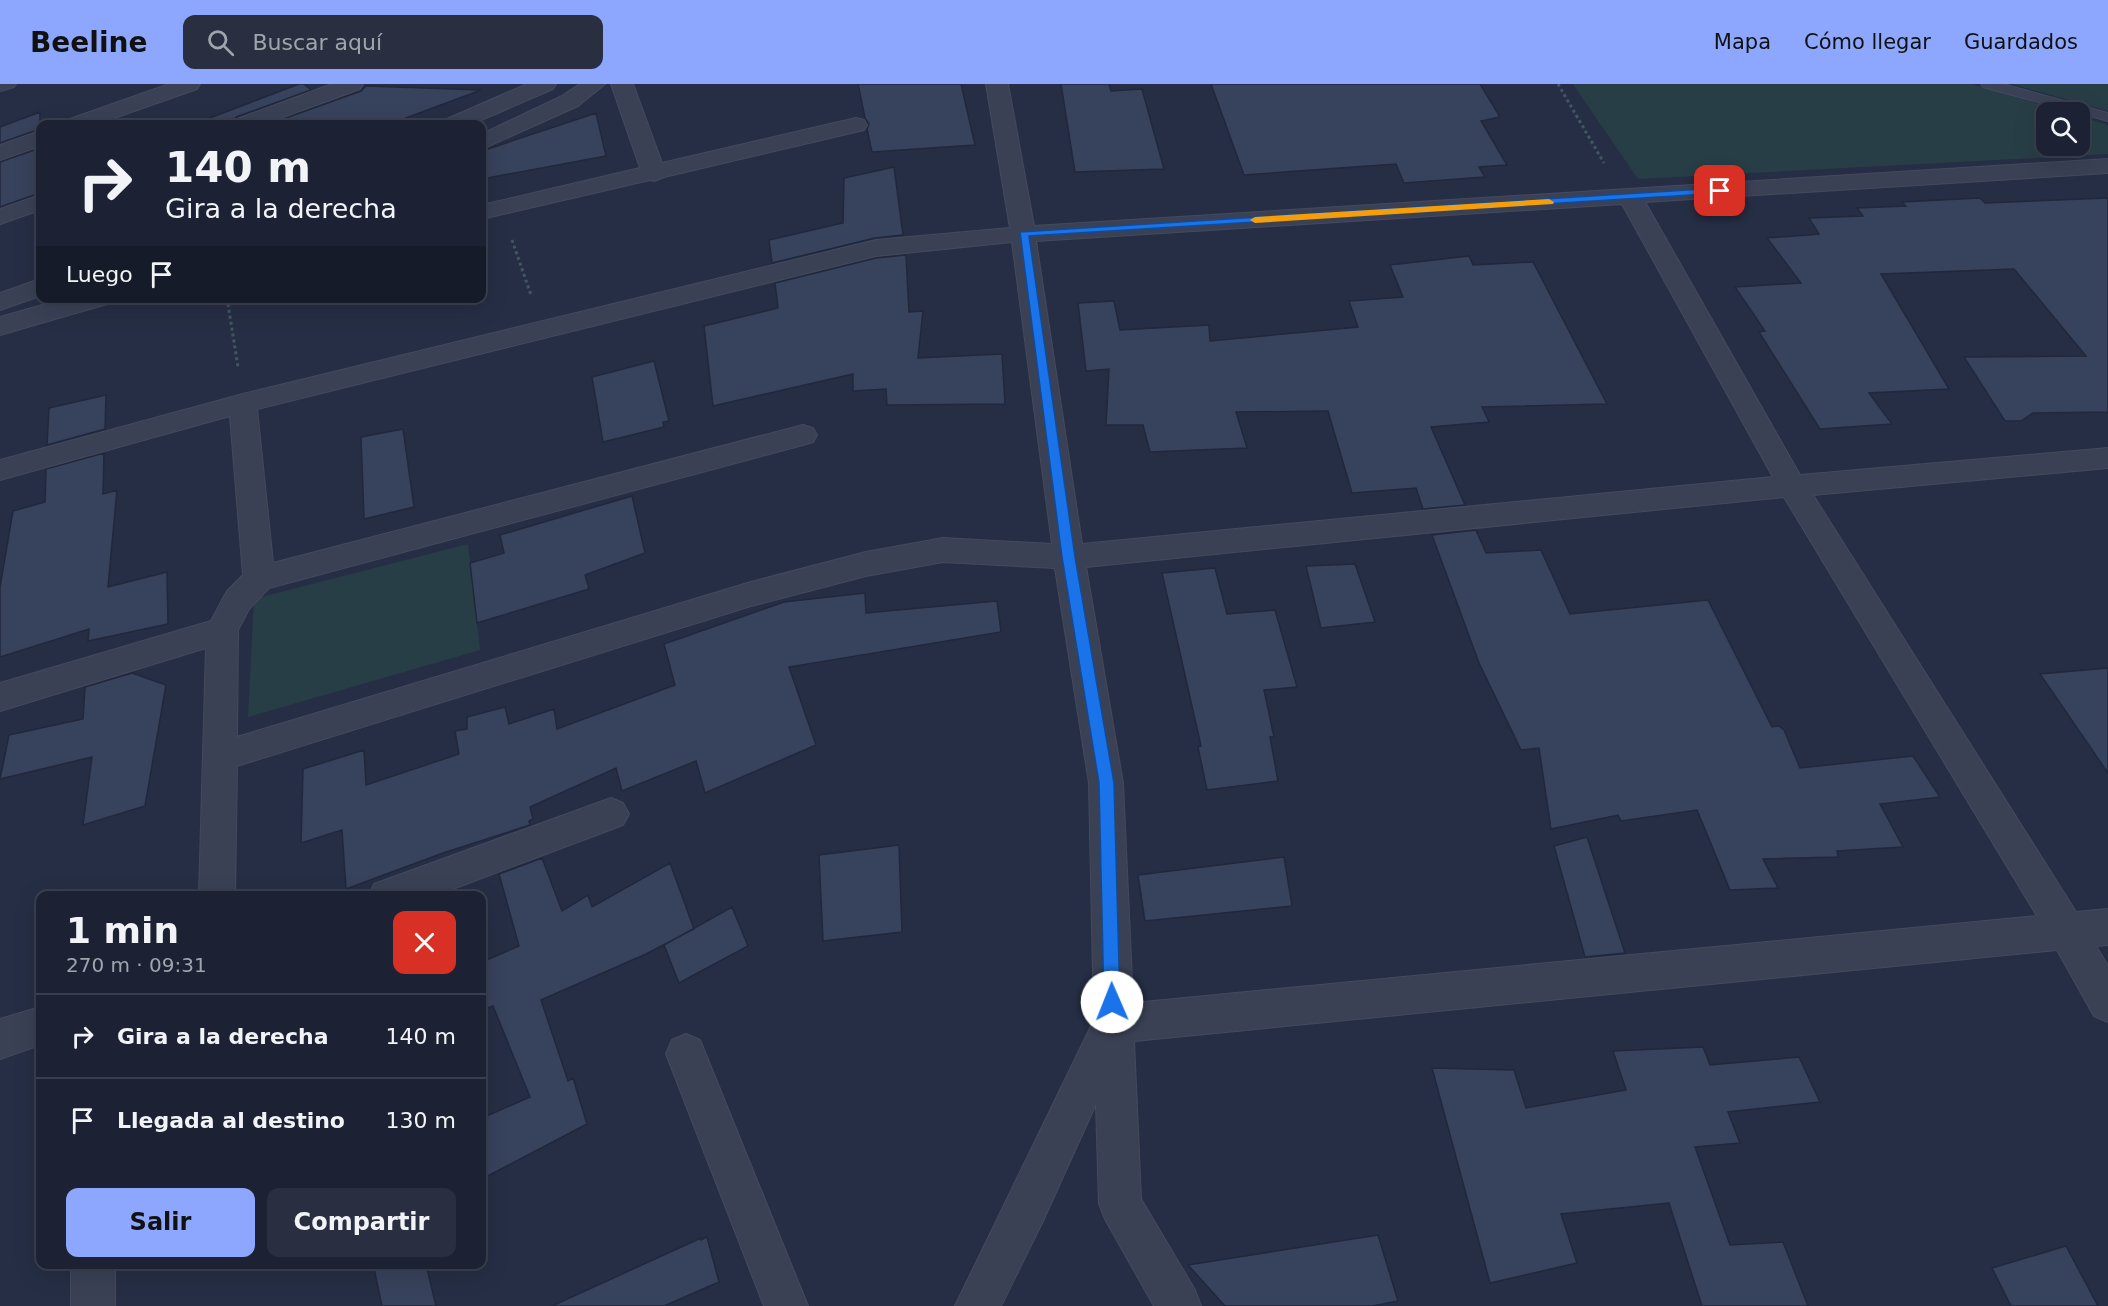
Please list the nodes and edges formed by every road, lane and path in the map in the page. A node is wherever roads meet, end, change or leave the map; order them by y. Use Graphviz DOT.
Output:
graph roads {
  1 [pos="9,84"];
  2 [pos="189,84"];
  3 [pos="352,84"];
  4 [pos="594,84"];
  5 [pos="622,84"];
  6 [pos="997,84"];
  7 [pos="1558,84"];
  8 [pos="1988,84"];
  9 [pos="0,87"];
  10 [pos="535,87"];
  11 [pos="2108,117"];
  12 [pos="89,120"];
  13 [pos="256,120"];
  14 [pos="464,120"];
  15 [pos="856,125"];
  16 [pos="36,140"];
  17 [pos="486,140"];
  18 [pos="0,153"];
  19 [pos="1604,163"];
  20 [pos="2108,166"];
  21 [pos="654,174"];
  22 [pos="1630,197"];
  23 [pos="36,204"];
  24 [pos="491,210"];
  25 [pos="0,218"];
  26 [pos="1023,234"];
  27 [pos="36,288"];
  28 [pos="0,302"];
  29 [pos="80,303"];
  30 [pos="228,303"];
  31 [pos="0,326"];
  32 [pos="543,330"];
  33 [pos="243,403"];
  34 [pos="803,435"];
  35 [pos="2108,458"];
  36 [pos="0,470"];
  37 [pos="1792,486"];
  38 [pos="1069,557"];
  39 [pos="259,579"];
  40 [pos="222,630"];
  41 [pos="0,697"];
  42 [pos="220,757"];
  43 [pos="611,814"];
  44 [pos="217,891"];
  45 [pos="401,891"];
  46 [pos="2108,927"];
  47 [pos="2067,931"];
  48 [pos="2108,1003"];
  49 [pos="1113,1024"];
  50 [pos="36,1027"];
  51 [pos="0,1039"];
  52 [pos="686,1054"];
  53 [pos="93,1269"];
  54 [pos="93,1306"];
  55 [pos="786,1306"];
  56 [pos="977,1306"];
  57 [pos="1179,1306"];
  1 -- 9 [label="lane"];
  2 -- 12 [label="street"];
  3 -- 13 [label="street"];
  4 -- 17 [label="street"];
  5 -- 21 [label="street"];
  6 -- 26 [label="street"];
  7 -- 19 [label="path"];
  8 -- 11 [label="lane"];
  10 -- 14 [label="street"];
  15 -- 21 [label="street"];
  16 -- 18 [label="street"];
  20 -- 22 [label="street"];
  21 -- 24 [label="street"];
  22 -- 26 [label="street"];
  22 -- 37 [label="street"];
  23 -- 25 [label="street"];
  24 -- 32 [label="path"];
  26 -- 32 [label="street"];
  26 -- 38 [label="street"];
  27 -- 28 [label="street"];
  29 -- 31 [label="street"];
  30 -- 33 [label="path"];
  32 -- 33 [label="street"];
  33 -- 36 [label="street"];
  33 -- 39 [label="street"];
  34 -- 39 [label="street"];
  35 -- 37 [label="street"];
  37 -- 38 [label="street"];
  37 -- 47 [label="street"];
  38 -- 42 [label="street"];
  38 -- 49 [label="street"];
  39 -- 40 [label="street"];
  40 -- 41 [label="street"];
  40 -- 42 [label="street"];
  42 -- 44 [label="street"];
  43 -- 45 [label="street"];
  46 -- 47 [label="street"];
  47 -- 48 [label="street"];
  47 -- 49 [label="street"];
  49 -- 56 [label="street"];
  49 -- 57 [label="street"];
  50 -- 51 [label="street"];
  52 -- 55 [label="street"];
  53 -- 54 [label="street"];
}
